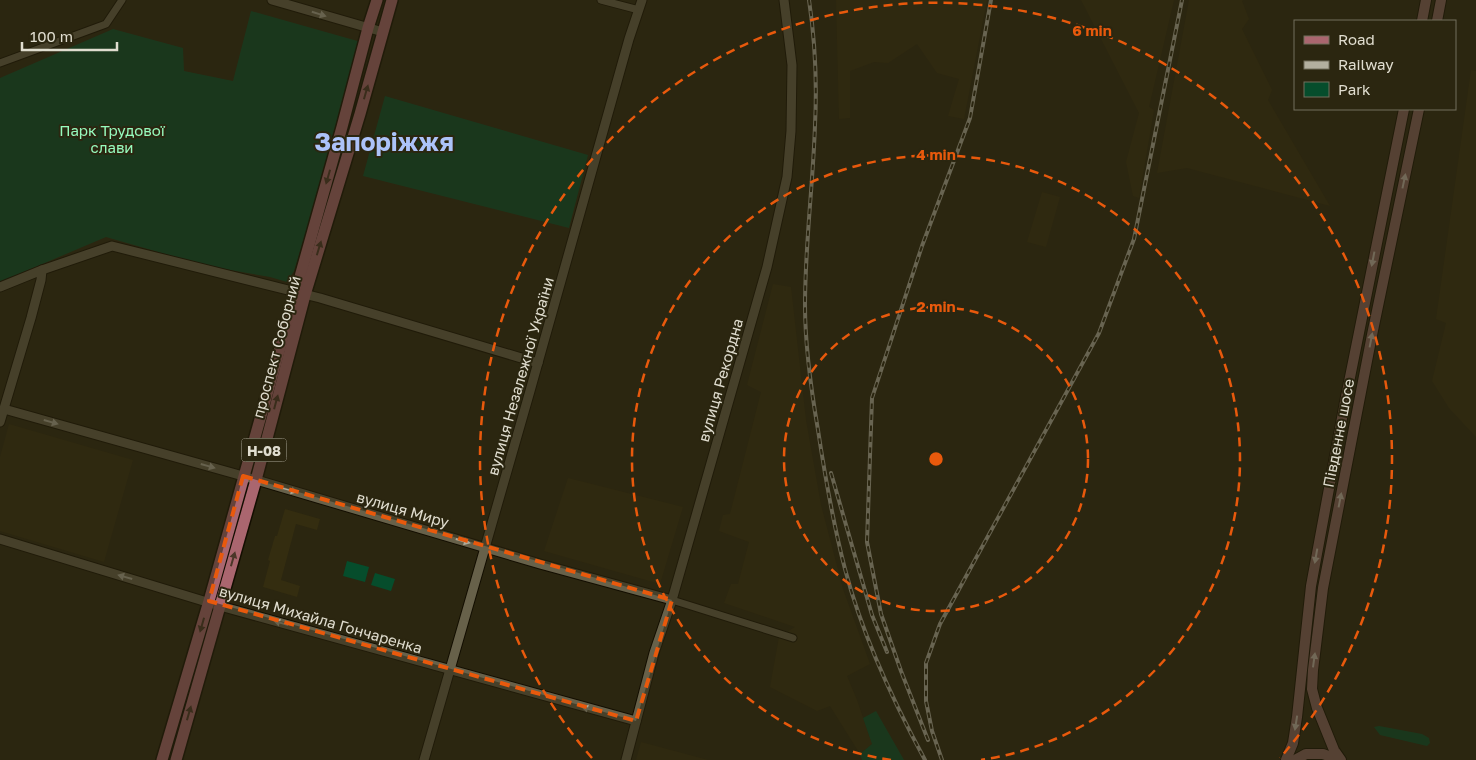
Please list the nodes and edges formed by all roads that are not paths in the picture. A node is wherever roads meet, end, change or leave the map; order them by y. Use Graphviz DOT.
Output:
graph roads {
  1 [pos="122,0"];
  2 [pos="272,0"];
  3 [pos="377,0"];
  4 [pos="391,0"];
  5 [pos="601,0"];
  6 [pos="642,0"];
  7 [pos="648,0"];
  8 [pos="784,0"];
  9 [pos="1426,0"];
  10 [pos="1442,0"];
  11 [pos="639,10"];
  12 [pos="1422,20"];
  13 [pos="1437,20"];
  14 [pos="368,28"];
  15 [pos="383,32"];
  16 [pos="0,63"];
  17 [pos="1404,110"];
  18 [pos="1419,110"];
  19 [pos="1379,232"];
  20 [pos="1393,234"];
  21 [pos="42,270"];
  22 [pos="0,287"];
  23 [pos="300,293"];
  24 [pos="538,363"];
  25 [pos="1344,402"];
  26 [pos="1358,406"];
  27 [pos="4,409"];
  28 [pos="0,422"];
  29 [pos="243,476"];
  30 [pos="256,480"];
  31 [pos="0,539"];
  32 [pos="485,547"];
  33 [pos="672,600"];
  34 [pos="208,602"];
  35 [pos="220,606"];
  36 [pos="793,638"];
  37 [pos="449,670"];
  38 [pos="636,722"];
  39 [pos="162,760"];
  40 [pos="176,760"];
  41 [pos="424,760"];
  42 [pos="626,760"];
  43 [pos="1286,760"];
  44 [pos="1295,760"];
  45 [pos="1340,760"];
  1 -- 16 [label="street"];
  2 -- 14 [label="street, one-way"];
  3 -- 14 [label="main road, проспект Соборний / Н-08"];
  4 -- 15 [label="main road, проспект Соборний / Н-08"];
  5 -- 11 [label="street"];
  6 -- 11 [label="street, вулиця Незалежної України"];
  7 -- 11 [label="street"];
  8 -- 33 [label="street, вулиця Рекордна"];
  9 -- 12 [label="main road"];
  10 -- 13 [label="main road"];
  11 -- 24 [label="street, вулиця Незалежної України"];
  14 -- 15 [label="street"];
  14 -- 23 [label="main road, проспект Соборний / Н-08, one-way"];
  23 -- 15 [label="main road, проспект Соборний / Н-08, one-way"];
  17 -- 19 [label="main road, Південне шосе"];
  20 -- 18 [label="main road, Південне шосе, one-way"];
  19 -- 20 [label="main road"];
  19 -- 25 [label="main road, Південне шосе, one-way"];
  26 -- 20 [label="main road, Південне шосе, one-way"];
  21 -- 22 [label="street"];
  21 -- 23 [label="street"];
  21 -- 27 [label="street"];
  23 -- 24 [label="street"];
  23 -- 29 [label="main road, проспект Соборний / Н-08"];
  30 -- 23 [label="main road, проспект Соборний / Н-08, one-way"];
  24 -- 32 [label="street, вулиця Незалежної України"];
  25 -- 26 [label="main road"];
  25 -- 43 [label="main road, Південне шосе, one-way"];
  45 -- 26 [label="main road, Південне шосе, one-way"];
  27 -- 28 [label="street"];
  27 -- 29 [label="street, вулиця Миру, one-way"];
  29 -- 30 [label="street, вулиця Миру"];
  29 -- 34 [label="main road, проспект Соборний / Н-08"];
  30 -- 32 [label="street, вулиця Миру, one-way"];
  35 -- 30 [label="main road, проспект Соборний / Н-08, one-way"];
  34 -- 31 [label="street, вулиця Михайла Гончаренка, one-way"];
  32 -- 33 [label="street, вулиця Миру"];
  32 -- 37 [label="street, вулиця Незалежної України"];
  33 -- 36 [label="street, вулиця Миру"];
  33 -- 38 [label="street, вулиця Рекордна"];
  34 -- 35 [label="street, вулиця Михайла Гончаренка"];
  34 -- 39 [label="main road, проспект Соборний / Н-08, one-way"];
  37 -- 35 [label="street, вулиця Михайла Гончаренка, one-way"];
  40 -- 35 [label="main road, проспект Соборний / Н-08, one-way"];
  38 -- 37 [label="street, вулиця Михайла Гончаренка, one-way"];
  37 -- 41 [label="street, вулиця Незалежної України"];
  38 -- 42 [label="street, вулиця Рекордна"];
  44 -- 45 [label="main road"];
}
